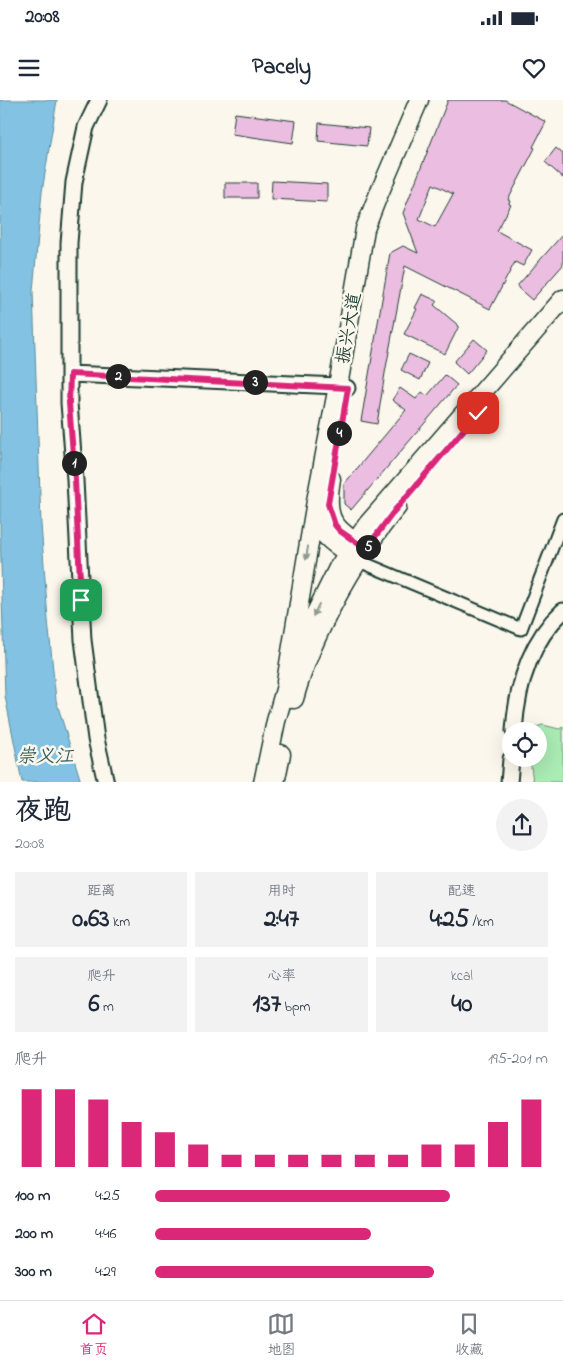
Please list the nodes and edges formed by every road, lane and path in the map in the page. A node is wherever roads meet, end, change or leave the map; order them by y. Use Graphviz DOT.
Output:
graph roads {
  1 [pos="99,100"];
  2 [pos="419,100"];
  3 [pos="428,100"];
  4 [pos="563,299"];
  5 [pos="563,314"];
  6 [pos="70,374"];
  7 [pos="343,387"];
  8 [pos="322,498"];
  9 [pos="563,519"];
  10 [pos="357,551"];
  11 [pos="563,611"];
  12 [pos="286,682"];
  13 [pos="515,722"];
  14 [pos="510,767"];
  15 [pos="106,782"];
  16 [pos="263,782"];
  17 [pos="276,782"];
  18 [pos="509,782"];
  1 -- 6 [label="main road"];
  2 -- 7 [label="main road, 振兴大道"];
  3 -- 7 [label="main road, 振兴大道"];
  4 -- 10 [label="main road"];
  5 -- 10 [label="main road"];
  6 -- 7 [label="main road"];
  6 -- 15 [label="main road"];
  7 -- 8 [label="main road, 振兴大道"];
  8 -- 10 [label="main road"];
  8 -- 12 [label="main road, 振兴大道, one-way"];
  9 -- 10 [label="street"];
  10 -- 12 [label="main road, one-way"];
  10 -- 17 [label="main road"];
  11 -- 13 [label="main road"];
  12 -- 16 [label="main road"];
  14 -- 18 [label="main road"];
}
